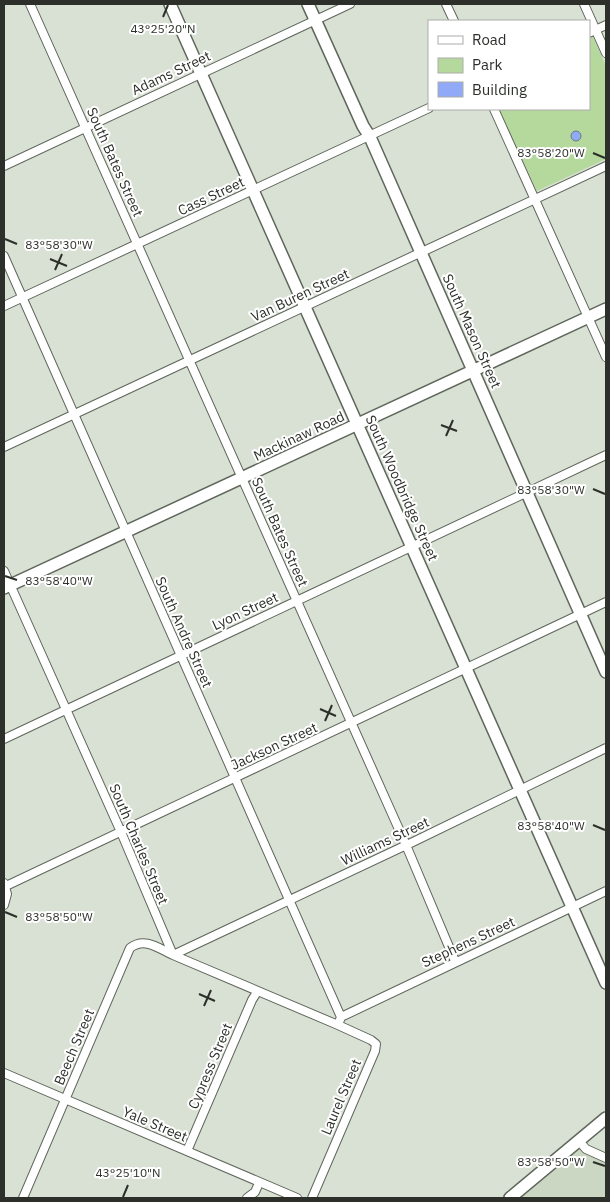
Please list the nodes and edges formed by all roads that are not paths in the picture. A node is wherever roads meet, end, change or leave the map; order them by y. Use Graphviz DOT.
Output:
graph roads {
  1 [pos="30,4"];
  2 [pos="170,4"];
  3 [pos="308,4"];
  4 [pos="350,4"];
  5 [pos="446,4"];
  6 [pos="584,4"];
  7 [pos="316,20"];
  8 [pos="454,20"];
  9 [pos="589,20"];
  10 [pos="606,25"];
  11 [pos="592,31"];
  12 [pos="606,53"];
  13 [pos="200,73"];
  14 [pos="428,108"];
  15 [pos="494,110"];
  16 [pos="85,127"];
  17 [pos="370,137"];
  18 [pos="4,166"];
  19 [pos="606,166"];
  20 [pos="252,190"];
  21 [pos="534,200"];
  22 [pos="138,244"];
  23 [pos="421,253"];
  24 [pos="4,256"];
  25 [pos="22,298"];
  26 [pos="4,306"];
  27 [pos="305,307"];
  28 [pos="606,310"];
  29 [pos="588,318"];
  30 [pos="606,357"];
  31 [pos="189,361"];
  32 [pos="473,371"];
  33 [pos="73,414"];
  34 [pos="358,425"];
  35 [pos="4,447"];
  36 [pos="606,455"];
  37 [pos="242,478"];
  38 [pos="527,493"];
  39 [pos="126,532"];
  40 [pos="411,547"];
  41 [pos="4,571"];
  42 [pos="7,587"];
  43 [pos="297,601"];
  44 [pos="606,602"];
  45 [pos="581,614"];
  46 [pos="180,655"];
  47 [pos="466,669"];
  48 [pos="606,672"];
  49 [pos="66,710"];
  50 [pos="351,723"];
  51 [pos="4,739"];
  52 [pos="606,748"];
  53 [pos="234,778"];
  54 [pos="519,791"];
  55 [pos="121,832"];
  56 [pos="406,845"];
  57 [pos="5,884"];
  58 [pos="606,891"];
  59 [pos="288,900"];
  60 [pos="4,905"];
  61 [pos="572,907"];
  62 [pos="173,955"];
  63 [pos="455,961"];
  64 [pos="606,983"];
  65 [pos="257,992"];
  66 [pos="341,1017"];
  67 [pos="338,1026"];
  68 [pos="4,1074"];
  69 [pos="65,1100"];
  70 [pos="606,1118"];
  71 [pos="579,1141"];
  72 [pos="187,1151"];
  73 [pos="606,1158"];
  74 [pos="259,1183"];
  75 [pos="22,1198"];
  76 [pos="247,1198"];
  77 [pos="297,1198"];
  78 [pos="312,1198"];
  79 [pos="510,1198"];
  1 -- 16 [label="street, South Bates Street"];
  2 -- 13 [label="main road, South Woodbridge Street"];
  3 -- 7 [label="main road, South Mason Street"];
  4 -- 7 [label="street, Adams Street"];
  5 -- 8 [label="street"];
  6 -- 9 [label="street"];
  7 -- 13 [label="street, Adams Street"];
  7 -- 17 [label="main road, South Mason Street"];
  10 -- 11 [label="street"];
  11 -- 12 [label="street"];
  13 -- 16 [label="street, Adams Street"];
  13 -- 20 [label="main road, South Woodbridge Street"];
  14 -- 17 [label="street, Cass Street"];
  15 -- 21 [label="street"];
  16 -- 18 [label="street, Adams Street"];
  16 -- 22 [label="street, South Bates Street"];
  17 -- 20 [label="street, Cass Street"];
  17 -- 23 [label="main road, South Mason Street"];
  19 -- 21 [label="street, Van Buren Street"];
  20 -- 22 [label="street, Cass Street"];
  20 -- 27 [label="main road, South Woodbridge Street"];
  21 -- 23 [label="street, Van Buren Street"];
  21 -- 29 [label="street"];
  22 -- 25 [label="street, Cass Street"];
  22 -- 31 [label="street, South Bates Street"];
  23 -- 27 [label="street, Van Buren Street"];
  23 -- 32 [label="main road, South Mason Street"];
  24 -- 25 [label="street, South Andre Street"];
  25 -- 26 [label="street, Cass Street"];
  25 -- 33 [label="street, South Andre Street"];
  27 -- 31 [label="street, Van Buren Street"];
  27 -- 34 [label="main road, South Woodbridge Street"];
  28 -- 29 [label="main road, Mackinaw Road"];
  29 -- 30 [label="street"];
  29 -- 32 [label="main road, Mackinaw Road"];
  31 -- 33 [label="street, Van Buren Street"];
  31 -- 37 [label="street, South Bates Street"];
  32 -- 34 [label="main road, Mackinaw Road"];
  32 -- 38 [label="main road, South Mason Street"];
  33 -- 35 [label="street, Van Buren Street"];
  33 -- 39 [label="street, South Andre Street"];
  34 -- 37 [label="main road, Mackinaw Road"];
  34 -- 40 [label="main road, South Woodbridge Street"];
  36 -- 38 [label="street, Lyon Street"];
  37 -- 39 [label="main road, Mackinaw Road"];
  37 -- 43 [label="street, South Bates Street"];
  38 -- 40 [label="street, Lyon Street"];
  38 -- 45 [label="main road, South Mason Street"];
  39 -- 42 [label="main road, Mackinaw Road"];
  39 -- 46 [label="street, South Andre Street"];
  40 -- 43 [label="street, Lyon Street"];
  40 -- 47 [label="main road, South Woodbridge Street"];
  41 -- 42 [label="street, South Charles Street"];
  42 -- 49 [label="street, South Charles Street"];
  43 -- 46 [label="street, Lyon Street"];
  43 -- 50 [label="street, South Bates Street"];
  44 -- 45 [label="street, Jackson Street"];
  45 -- 47 [label="street, Jackson Street"];
  45 -- 48 [label="main road, South Mason Street"];
  46 -- 49 [label="street, Lyon Street"];
  46 -- 53 [label="street, South Andre Street"];
  47 -- 50 [label="street, Jackson Street"];
  47 -- 54 [label="main road, South Woodbridge Street"];
  49 -- 51 [label="street, Lyon Street"];
  49 -- 55 [label="street, South Charles Street"];
  50 -- 53 [label="street, Jackson Street"];
  50 -- 56 [label="street, South Bates Street"];
  52 -- 54 [label="street, Williams Street"];
  53 -- 55 [label="street, Jackson Street"];
  53 -- 59 [label="street, South Andre Street"];
  54 -- 56 [label="street, Williams Street"];
  54 -- 61 [label="main road, South Woodbridge Street"];
  55 -- 57 [label="street, Jackson Street"];
  55 -- 62 [label="street, South Charles Street"];
  56 -- 59 [label="street, Williams Street"];
  56 -- 63 [label="street, South Bates Street"];
  57 -- 60 [label="street"];
  58 -- 61 [label="street, Stephens Street"];
  59 -- 62 [label="street, Williams Street"];
  59 -- 66 [label="street, South Andre Street"];
  61 -- 63 [label="street, Stephens Street"];
  61 -- 64 [label="main road, South Woodbridge Street"];
  62 -- 65 [label="street"];
  62 -- 69 [label="street, Beech Street"];
  63 -- 66 [label="street, Stephens Street"];
  65 -- 67 [label="street"];
  65 -- 72 [label="street, Cypress Street"];
  66 -- 67 [label="street"];
  67 -- 78 [label="street, Laurel Street"];
  68 -- 69 [label="street, Yale Street"];
  69 -- 72 [label="street, Yale Street"];
  69 -- 75 [label="street, Beech Street"];
  70 -- 71 [label="main road"];
  71 -- 73 [label="street"];
  71 -- 79 [label="main road"];
  72 -- 74 [label="street, Yale Street"];
  74 -- 76 [label="street"];
  74 -- 77 [label="street, Yale Street"];
}
